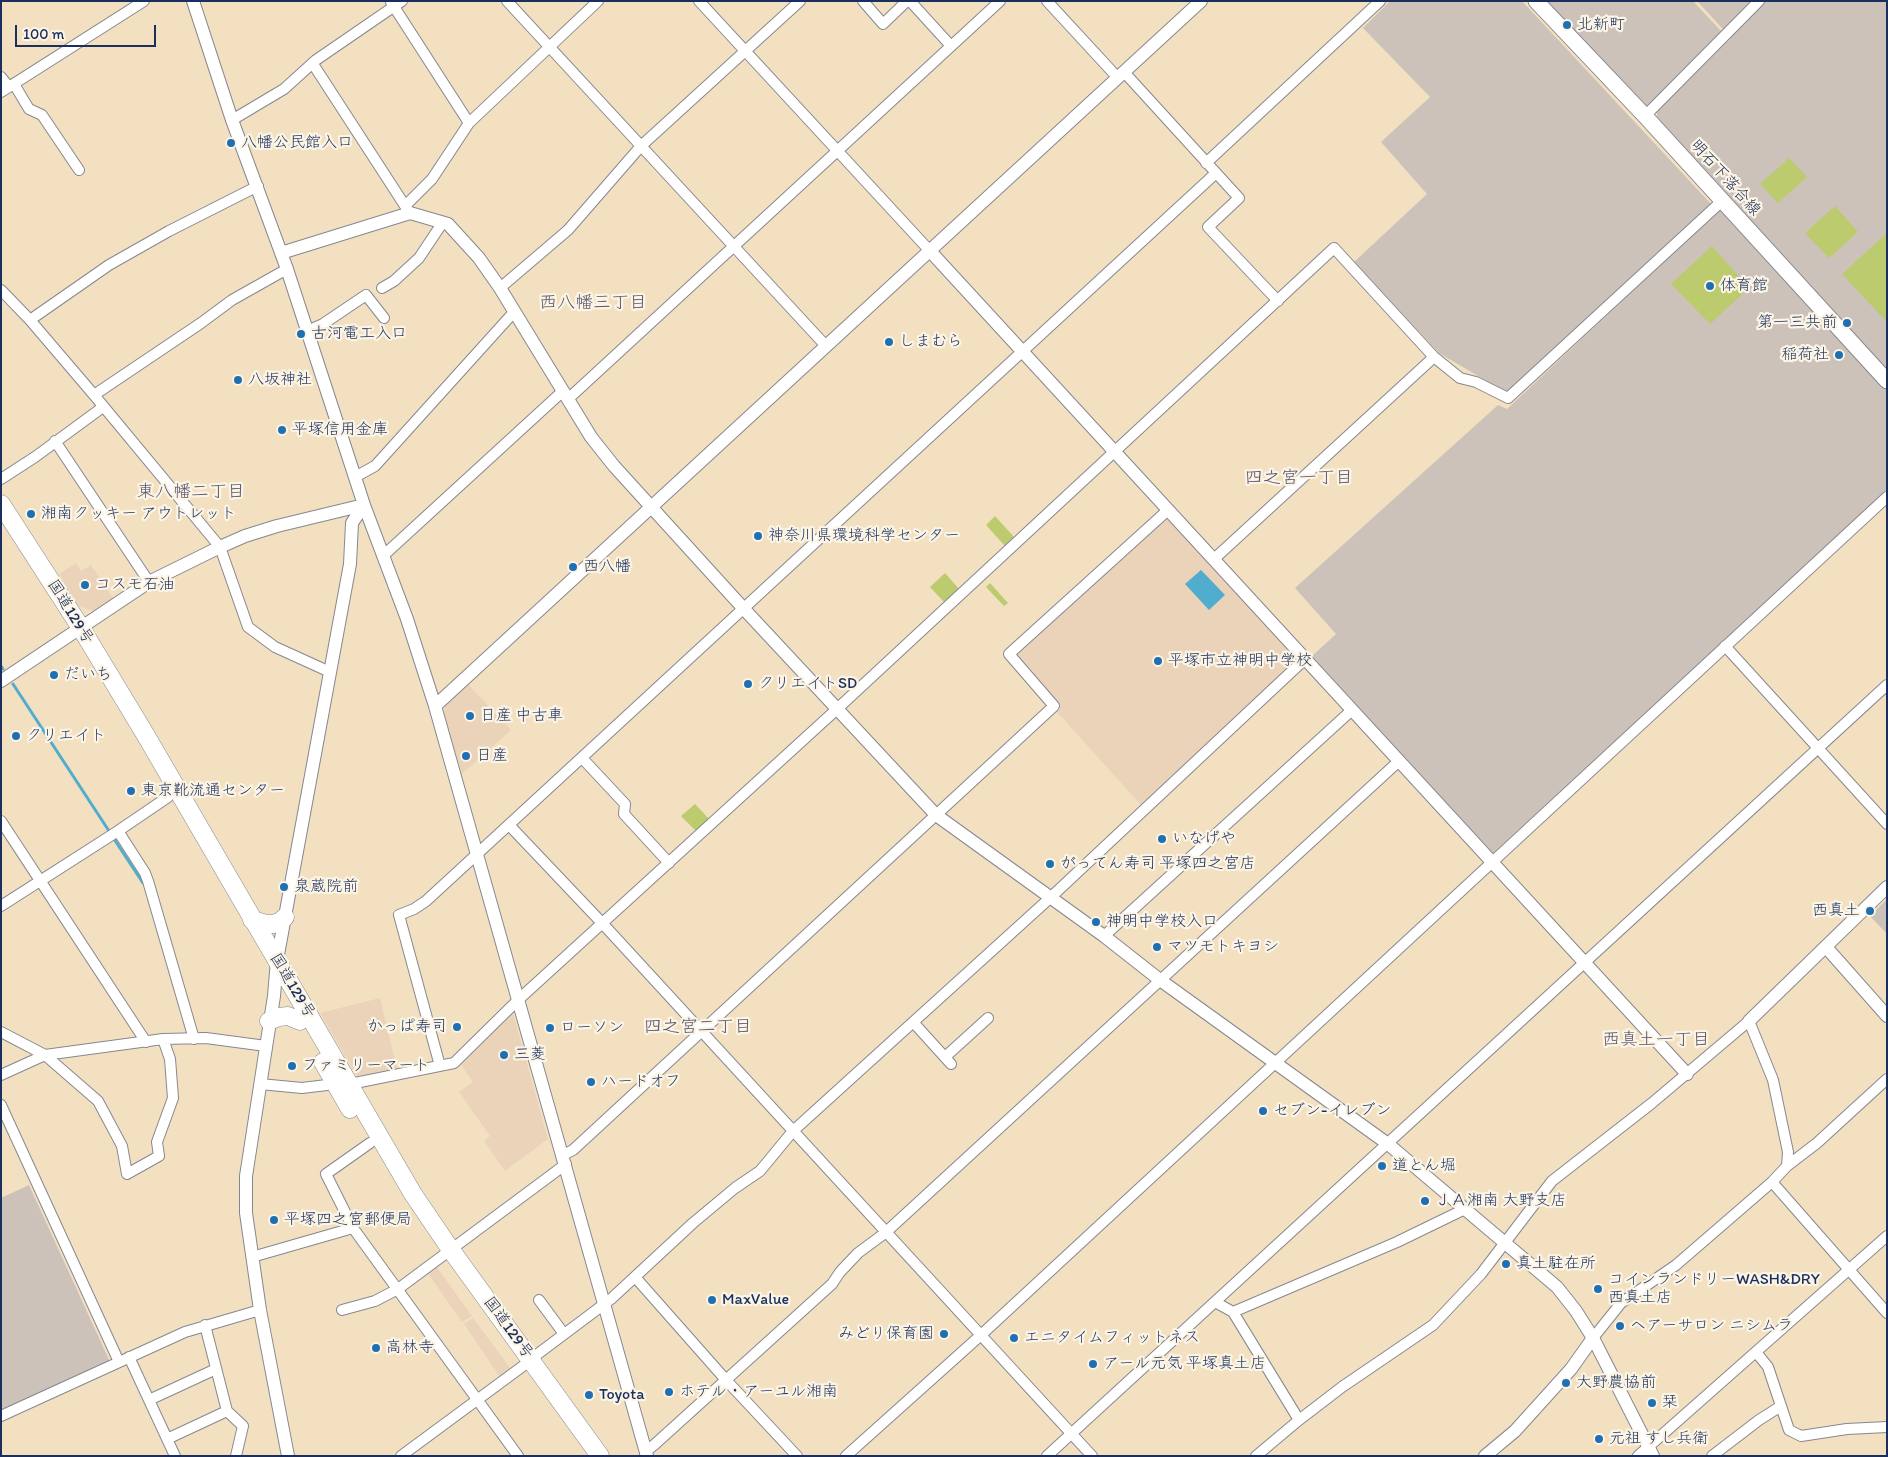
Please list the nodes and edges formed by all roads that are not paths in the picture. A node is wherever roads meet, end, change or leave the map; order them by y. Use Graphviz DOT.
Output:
graph roads {
  1 [pos="144,1"];
  2 [pos="193,1"];
  3 [pos="507,1"];
  4 [pos="598,1"];
  5 [pos="699,1"];
  6 [pos="800,1"];
  7 [pos="863,1"];
  8 [pos="908,1"];
  9 [pos="1000,1"];
  10 [pos="1047,1"];
  11 [pos="1201,1"];
  12 [pos="1380,1"];
  13 [pos="1536,1"];
  14 [pos="1759,1"];
  15 [pos="395,3"];
  16 [pos="549,46"];
  17 [pos="951,46"];
  18 [pos="745,51"];
  19 [pos="313,64"];
  20 [pos="1121,75"];
  21 [pos="1,77"];
  22 [pos="8,88"];
  23 [pos="1645,116"];
  24 [pos="232,120"];
  25 [pos="469,123"];
  26 [pos="641,146"];
  27 [pos="838,151"];
  28 [pos="1206,163"];
  29 [pos="79,170"];
  30 [pos="1216,173"];
  31 [pos="258,186"];
  32 [pos="1722,201"];
  33 [pos="408,210"];
  34 [pos="443,222"];
  35 [pos="733,246"];
  36 [pos="930,251"];
  37 [pos="281,253"];
  38 [pos="287,269"];
  39 [pos="382,288"];
  40 [pos="500,288"];
  41 [pos="1,290"];
  42 [pos="1278,301"];
  43 [pos="514,312"];
  44 [pos="384,318"];
  45 [pos="30,320"];
  46 [pos="307,331"];
  47 [pos="826,346"];
  48 [pos="1023,352"];
  49 [pos="1434,357"];
  50 [pos="1887,381"];
  51 [pos="94,395"];
  52 [pos="565,395"];
  53 [pos="103,407"];
  54 [pos="55,441"];
  55 [pos="1115,452"];
  56 [pos="355,477"];
  57 [pos="1,479"];
  58 [pos="1887,497"];
  59 [pos="1,504"];
  60 [pos="364,506"];
  61 [pos="650,507"];
  62 [pos="1168,510"];
  63 [pos="1,526"];
  64 [pos="220,547"];
  65 [pos="384,555"];
  66 [pos="1214,559"];
  67 [pos="149,582"];
  68 [pos="744,609"];
  69 [pos="76,632"];
  70 [pos="1725,646"];
  71 [pos="1305,659"];
  72 [pos="330,672"];
  73 [pos="1,681"];
  74 [pos="1887,685"];
  75 [pos="434,706"];
  76 [pos="837,709"];
  77 [pos="1352,710"];
  78 [pos="1818,748"];
  79 [pos="582,758"];
  80 [pos="1399,761"];
  81 [pos="168,797"];
  82 [pos="936,815"];
  83 [pos="1,821"];
  84 [pos="1887,824"];
  85 [pos="509,825"];
  86 [pos="118,831"];
  87 [pos="476,856"];
  88 [pos="1492,862"];
  89 [pos="669,863"];
  90 [pos="40,880"];
  91 [pos="1887,887"];
  92 [pos="1050,898"];
  93 [pos="1,906"];
  94 [pos="285,917"];
  95 [pos="252,920"];
  96 [pos="603,924"];
  97 [pos="1104,936"];
  98 [pos="1826,947"];
  99 [pos="277,960"];
  100 [pos="1584,962"];
  101 [pos="275,978"];
  102 [pos="1160,980"];
  103 [pos="518,1000"];
  104 [pos="1887,1016"];
  105 [pos="988,1018"];
  106 [pos="269,1021"];
  107 [pos="300,1021"];
  108 [pos="1749,1021"];
  109 [pos="913,1022"];
  110 [pos="701,1031"];
  111 [pos="1,1032"];
  112 [pos="194,1038"];
  113 [pos="163,1040"];
  114 [pos="146,1042"];
  115 [pos="266,1046"];
  116 [pos="45,1055"];
  117 [pos="1276,1062"];
  118 [pos="440,1066"];
  119 [pos="1686,1074"];
  120 [pos="1,1075"];
  121 [pos="1887,1079"];
  122 [pos="260,1084"];
  123 [pos="342,1084"];
  124 [pos="1,1105"];
  125 [pos="793,1131"];
  126 [pos="370,1143"];
  127 [pos="1388,1144"];
  128 [pos="564,1159"];
  129 [pos="1787,1166"];
  130 [pos="1772,1182"];
  131 [pos="1464,1209"];
  132 [pos="353,1228"];
  133 [pos="885,1233"];
  134 [pos="1887,1236"];
  135 [pos="1505,1242"];
  136 [pos="446,1253"];
  137 [pos="252,1257"];
  138 [pos="1850,1270"];
  139 [pos="635,1277"];
  140 [pos="398,1289"];
  141 [pos="539,1300"];
  142 [pos="1215,1302"];
  143 [pos="605,1304"];
  144 [pos="260,1310"];
  145 [pos="342,1310"];
  146 [pos="1233,1312"];
  147 [pos="1887,1313"];
  148 [pos="205,1325"];
  149 [pos="564,1334"];
  150 [pos="981,1334"];
  151 [pos="1593,1338"];
  152 [pos="1756,1352"];
  153 [pos="124,1359"];
  154 [pos="527,1363"];
  155 [pos="216,1369"];
  156 [pos="726,1380"];
  157 [pos="149,1400"];
  158 [pos="477,1400"];
  159 [pos="1781,1406"];
  160 [pos="227,1411"];
  161 [pos="1,1416"];
  162 [pos="1298,1420"];
  163 [pos="1887,1427"];
  164 [pos="1072,1433"];
  165 [pos="167,1439"];
  166 [pos="1651,1451"];
  167 [pos="644,1454"];
  168 [pos="175,1456"];
  169 [pos="236,1456"];
  170 [pos="288,1456"];
  171 [pos="401,1456"];
  172 [pos="518,1456"];
  173 [pos="588,1456"];
  174 [pos="600,1456"];
  175 [pos="797,1456"];
  176 [pos="846,1456"];
  177 [pos="1047,1456"];
  178 [pos="1092,1456"];
  179 [pos="1256,1456"];
  180 [pos="1485,1456"];
  181 [pos="1638,1456"];
  182 [pos="1712,1456"];
  1 -- 22 [label="street"];
  2 -- 24 [label="street"];
  3 -- 16 [label="street"];
  4 -- 16 [label="street"];
  5 -- 18 [label="street"];
  6 -- 18 [label="street"];
  7 -- 8 [label="street"];
  8 -- 17 [label="street"];
  9 -- 17 [label="street"];
  10 -- 20 [label="street"];
  11 -- 20 [label="street"];
  12 -- 28 [label="street"];
  13 -- 23 [label="main road, 明石下落合線"];
  14 -- 23 [label="street"];
  15 -- 19 [label="street"];
  15 -- 25 [label="street"];
  16 -- 25 [label="street"];
  16 -- 26 [label="street"];
  17 -- 27 [label="street"];
  18 -- 26 [label="street"];
  18 -- 27 [label="street"];
  19 -- 24 [label="street"];
  19 -- 33 [label="street"];
  20 -- 28 [label="street"];
  20 -- 36 [label="street"];
  21 -- 22 [label="street"];
  22 -- 29 [label="street"];
  23 -- 32 [label="main road, 明石下落合線"];
  24 -- 31 [label="street"];
  25 -- 33 [label="street"];
  26 -- 35 [label="street"];
  26 -- 40 [label="street"];
  27 -- 35 [label="street"];
  27 -- 36 [label="street"];
  28 -- 30 [label="street"];
  30 -- 42 [label="street"];
  30 -- 48 [label="street"];
  31 -- 37 [label="street"];
  31 -- 45 [label="street"];
  32 -- 49 [label="street"];
  32 -- 50 [label="main road, 明石下落合線"];
  33 -- 34 [label="street"];
  33 -- 37 [label="street"];
  34 -- 39 [label="street"];
  34 -- 40 [label="street"];
  35 -- 47 [label="street"];
  35 -- 52 [label="street"];
  36 -- 47 [label="street"];
  36 -- 48 [label="street"];
  37 -- 38 [label="street"];
  38 -- 46 [label="street"];
  38 -- 51 [label="street"];
  40 -- 43 [label="street"];
  41 -- 45 [label="street"];
  42 -- 49 [label="street"];
  42 -- 55 [label="street"];
  43 -- 52 [label="street"];
  43 -- 56 [label="street"];
  44 -- 46 [label="street"];
  45 -- 51 [label="street"];
  46 -- 56 [label="street"];
  47 -- 61 [label="street"];
  48 -- 55 [label="street"];
  48 -- 68 [label="street"];
  49 -- 66 [label="street"];
  51 -- 53 [label="street"];
  52 -- 61 [label="street"];
  52 -- 65 [label="street"];
  53 -- 54 [label="street"];
  53 -- 64 [label="street"];
  54 -- 57 [label="street"];
  54 -- 67 [label="street"];
  55 -- 62 [label="street"];
  55 -- 76 [label="street"];
  56 -- 60 [label="street"];
  58 -- 70 [label="street"];
  59 -- 69 [label="highway, 国道129号"];
  60 -- 64 [label="street"];
  60 -- 65 [label="street"];
  60 -- 72 [label="street"];
  61 -- 68 [label="street"];
  61 -- 75 [label="street"];
  62 -- 66 [label="street"];
  62 -- 82 [label="street"];
  63 -- 69 [label="highway, 国道129号"];
  64 -- 67 [label="street"];
  64 -- 72 [label="street"];
  65 -- 75 [label="street"];
  66 -- 71 [label="street"];
  67 -- 69 [label="street"];
  68 -- 76 [label="street"];
  68 -- 79 [label="street"];
  69 -- 73 [label="street"];
  69 -- 81 [label="highway, 国道129号"];
  69 -- 95 [label="highway, 国道129号"];
  70 -- 78 [label="street"];
  70 -- 88 [label="street"];
  71 -- 77 [label="street"];
  71 -- 92 [label="street"];
  72 -- 94 [label="street"];
  74 -- 78 [label="street"];
  75 -- 87 [label="street"];
  76 -- 82 [label="street"];
  76 -- 89 [label="street"];
  77 -- 80 [label="street"];
  77 -- 97 [label="street"];
  78 -- 84 [label="street"];
  78 -- 100 [label="street"];
  79 -- 85 [label="street"];
  79 -- 89 [label="street"];
  80 -- 88 [label="street"];
  80 -- 102 [label="street"];
  81 -- 86 [label="street"];
  81 -- 101 [label="highway, 国道129号"];
  82 -- 92 [label="street"];
  82 -- 110 [label="street"];
  83 -- 90 [label="street"];
  85 -- 87 [label="street"];
  85 -- 96 [label="street"];
  86 -- 90 [label="street"];
  86 -- 112 [label="street"];
  87 -- 103 [label="street"];
  87 -- 118 [label="street"];
  88 -- 100 [label="street"];
  88 -- 117 [label="street"];
  89 -- 96 [label="street"];
  90 -- 93 [label="street"];
  90 -- 114 [label="street"];
  91 -- 98 [label="street"];
  92 -- 97 [label="street"];
  92 -- 109 [label="street"];
  94 -- 95 [label="highway"];
  94 -- 99 [label="street"];
  95 -- 99 [label="highway, 国道129号"];
  96 -- 103 [label="street"];
  96 -- 110 [label="street"];
  97 -- 102 [label="street"];
  98 -- 104 [label="street"];
  98 -- 108 [label="street"];
  99 -- 101 [label="street"];
  99 -- 123 [label="highway, 国道129号"];
  100 -- 119 [label="street"];
  100 -- 127 [label="street"];
  101 -- 106 [label="street"];
  101 -- 107 [label="highway, 国道129号"];
  102 -- 117 [label="street"];
  102 -- 133 [label="street"];
  103 -- 118 [label="street"];
  103 -- 128 [label="street"];
  105 -- 109 [label="street"];
  106 -- 107 [label="highway"];
  106 -- 115 [label="street"];
  107 -- 123 [label="highway, 国道129号"];
  108 -- 119 [label="street"];
  108 -- 129 [label="street"];
  109 -- 125 [label="street"];
  110 -- 125 [label="street"];
  110 -- 128 [label="street"];
  111 -- 116 [label="street"];
  112 -- 113 [label="street"];
  112 -- 115 [label="street"];
  113 -- 114 [label="street"];
  113 -- 116 [label="street"];
  114 -- 116 [label="street"];
  115 -- 122 [label="street"];
  116 -- 120 [label="street"];
  117 -- 127 [label="street"];
  117 -- 150 [label="street"];
  118 -- 123 [label="street"];
  119 -- 135 [label="street"];
  121 -- 129 [label="street"];
  122 -- 123 [label="street"];
  122 -- 137 [label="street"];
  123 -- 126 [label="highway, 国道129号"];
  123 -- 136 [label="highway, 国道129号"];
  124 -- 153 [label="street"];
  125 -- 133 [label="street"];
  125 -- 139 [label="street"];
  126 -- 132 [label="street"];
  126 -- 136 [label="highway, 国道129号"];
  127 -- 131 [label="street"];
  127 -- 142 [label="street"];
  128 -- 136 [label="street"];
  128 -- 143 [label="street"];
  129 -- 130 [label="street"];
  130 -- 138 [label="street"];
  130 -- 151 [label="street"];
  131 -- 135 [label="street"];
  131 -- 146 [label="street"];
  132 -- 137 [label="street"];
  132 -- 140 [label="street"];
  133 -- 150 [label="street"];
  133 -- 156 [label="street"];
  134 -- 138 [label="street"];
  135 -- 151 [label="street"];
  135 -- 162 [label="street"];
  136 -- 140 [label="street"];
  136 -- 154 [label="highway, 国道129号"];
  137 -- 144 [label="street"];
  138 -- 147 [label="street"];
  138 -- 152 [label="street"];
  139 -- 143 [label="street"];
  139 -- 156 [label="street"];
  140 -- 145 [label="street"];
  140 -- 158 [label="street"];
  141 -- 149 [label="street"];
  142 -- 146 [label="street"];
  142 -- 164 [label="street"];
  143 -- 149 [label="street"];
  143 -- 167 [label="street"];
  144 -- 148 [label="street"];
  144 -- 170 [label="street"];
  146 -- 162 [label="street"];
  148 -- 153 [label="street"];
  148 -- 155 [label="street"];
  149 -- 154 [label="street"];
  150 -- 164 [label="street"];
  150 -- 176 [label="street"];
  151 -- 166 [label="street"];
  151 -- 180 [label="street"];
  152 -- 159 [label="street"];
  152 -- 166 [label="street"];
  153 -- 157 [label="street"];
  153 -- 161 [label="street"];
  154 -- 158 [label="street"];
  154 -- 173 [label="highway, 国道129号"];
  154 -- 174 [label="highway, 国道129号"];
  155 -- 157 [label="street"];
  155 -- 160 [label="street"];
  156 -- 167 [label="street"];
  156 -- 175 [label="street"];
  157 -- 165 [label="street"];
  158 -- 171 [label="street"];
  158 -- 172 [label="street"];
  159 -- 163 [label="street"];
  159 -- 182 [label="street"];
  160 -- 165 [label="street"];
  160 -- 169 [label="street"];
  162 -- 179 [label="street"];
  164 -- 177 [label="street"];
  164 -- 178 [label="street"];
  165 -- 168 [label="street"];
  166 -- 181 [label="street"];
}
